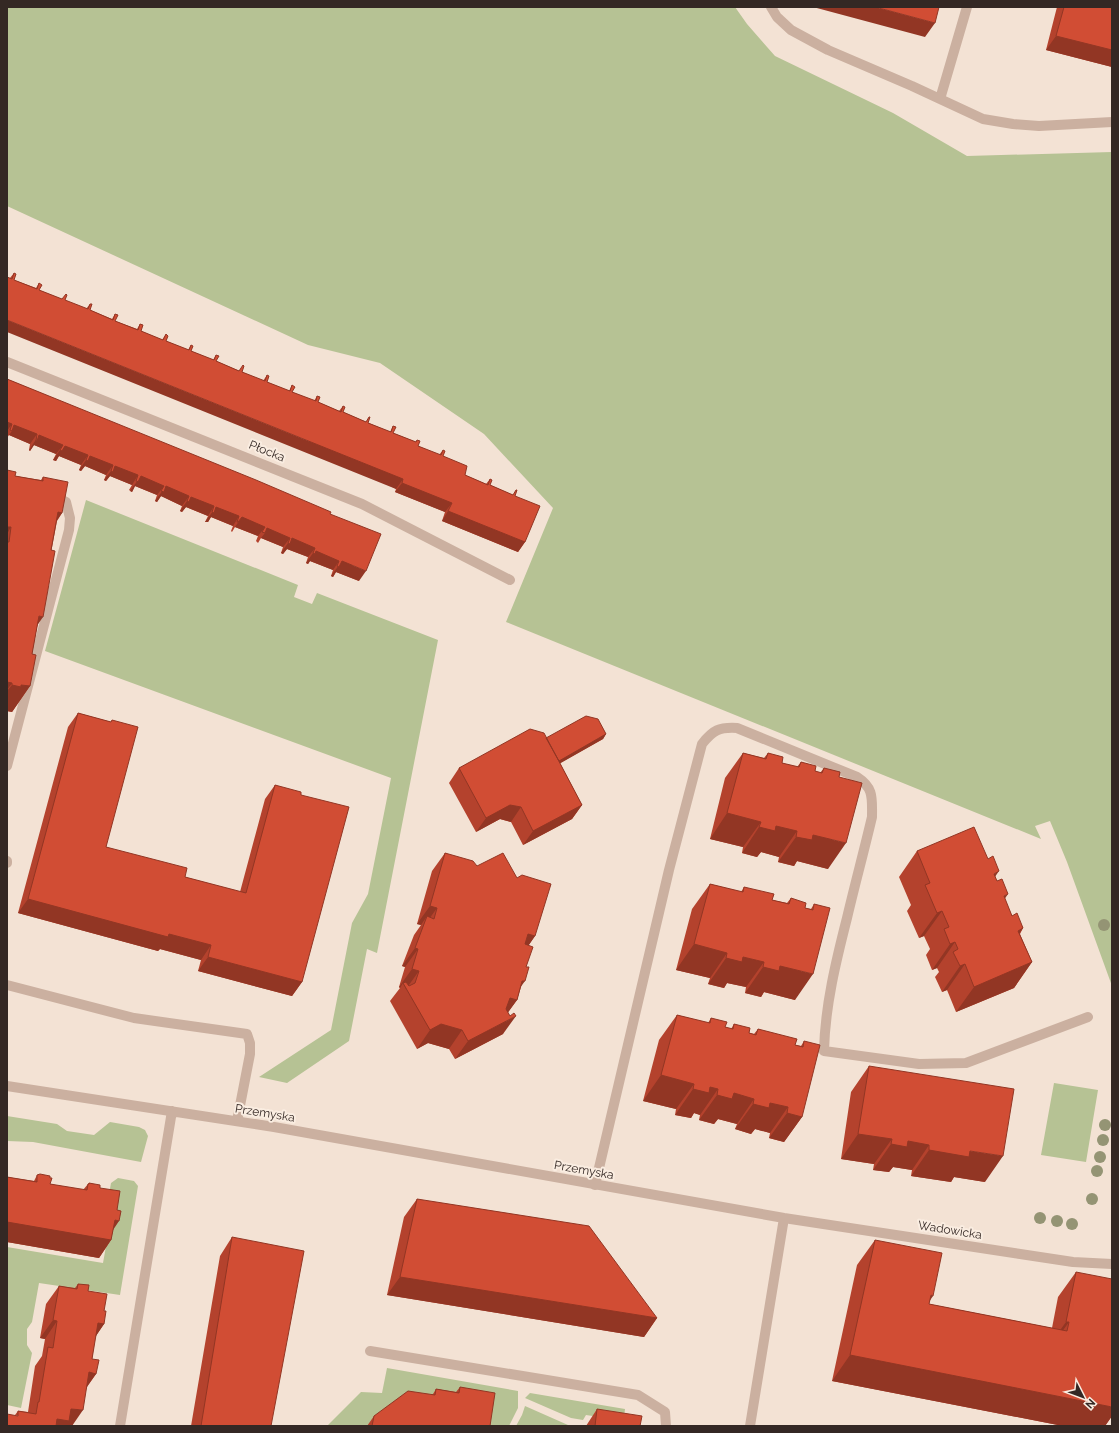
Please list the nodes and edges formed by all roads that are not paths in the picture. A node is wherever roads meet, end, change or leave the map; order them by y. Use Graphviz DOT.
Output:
graph roads {
  1 [pos="771,7"];
  2 [pos="967,7"];
  3 [pos="940,99"];
  4 [pos="1112,122"];
  5 [pos="7,362"];
  6 [pos="42,492"];
  7 [pos="510,580"];
  8 [pos="7,766"];
  9 [pos="7,985"];
  10 [pos="1088,1017"];
  11 [pos="7,1086"];
  12 [pos="172,1111"];
  13 [pos="237,1121"];
  14 [pos="595,1185"];
  15 [pos="784,1218"];
  16 [pos="1112,1264"];
  17 [pos="370,1351"];
  18 [pos="120,1426"];
  19 [pos="666,1426"];
  20 [pos="750,1426"];
  1 -- 3 [label="street"];
  2 -- 3 [label="street"];
  3 -- 4 [label="street"];
  5 -- 7 [label="street, Płocka"];
  6 -- 8 [label="street"];
  9 -- 13 [label="street"];
  10 -- 14 [label="street"];
  11 -- 12 [label="street, Przemyska"];
  12 -- 13 [label="street, Przemyska"];
  12 -- 18 [label="street"];
  13 -- 14 [label="street, Przemyska"];
  14 -- 15 [label="street, Przemyska"];
  15 -- 16 [label="street, Wadowicka"];
  15 -- 20 [label="street"];
  17 -- 19 [label="street"];
}
